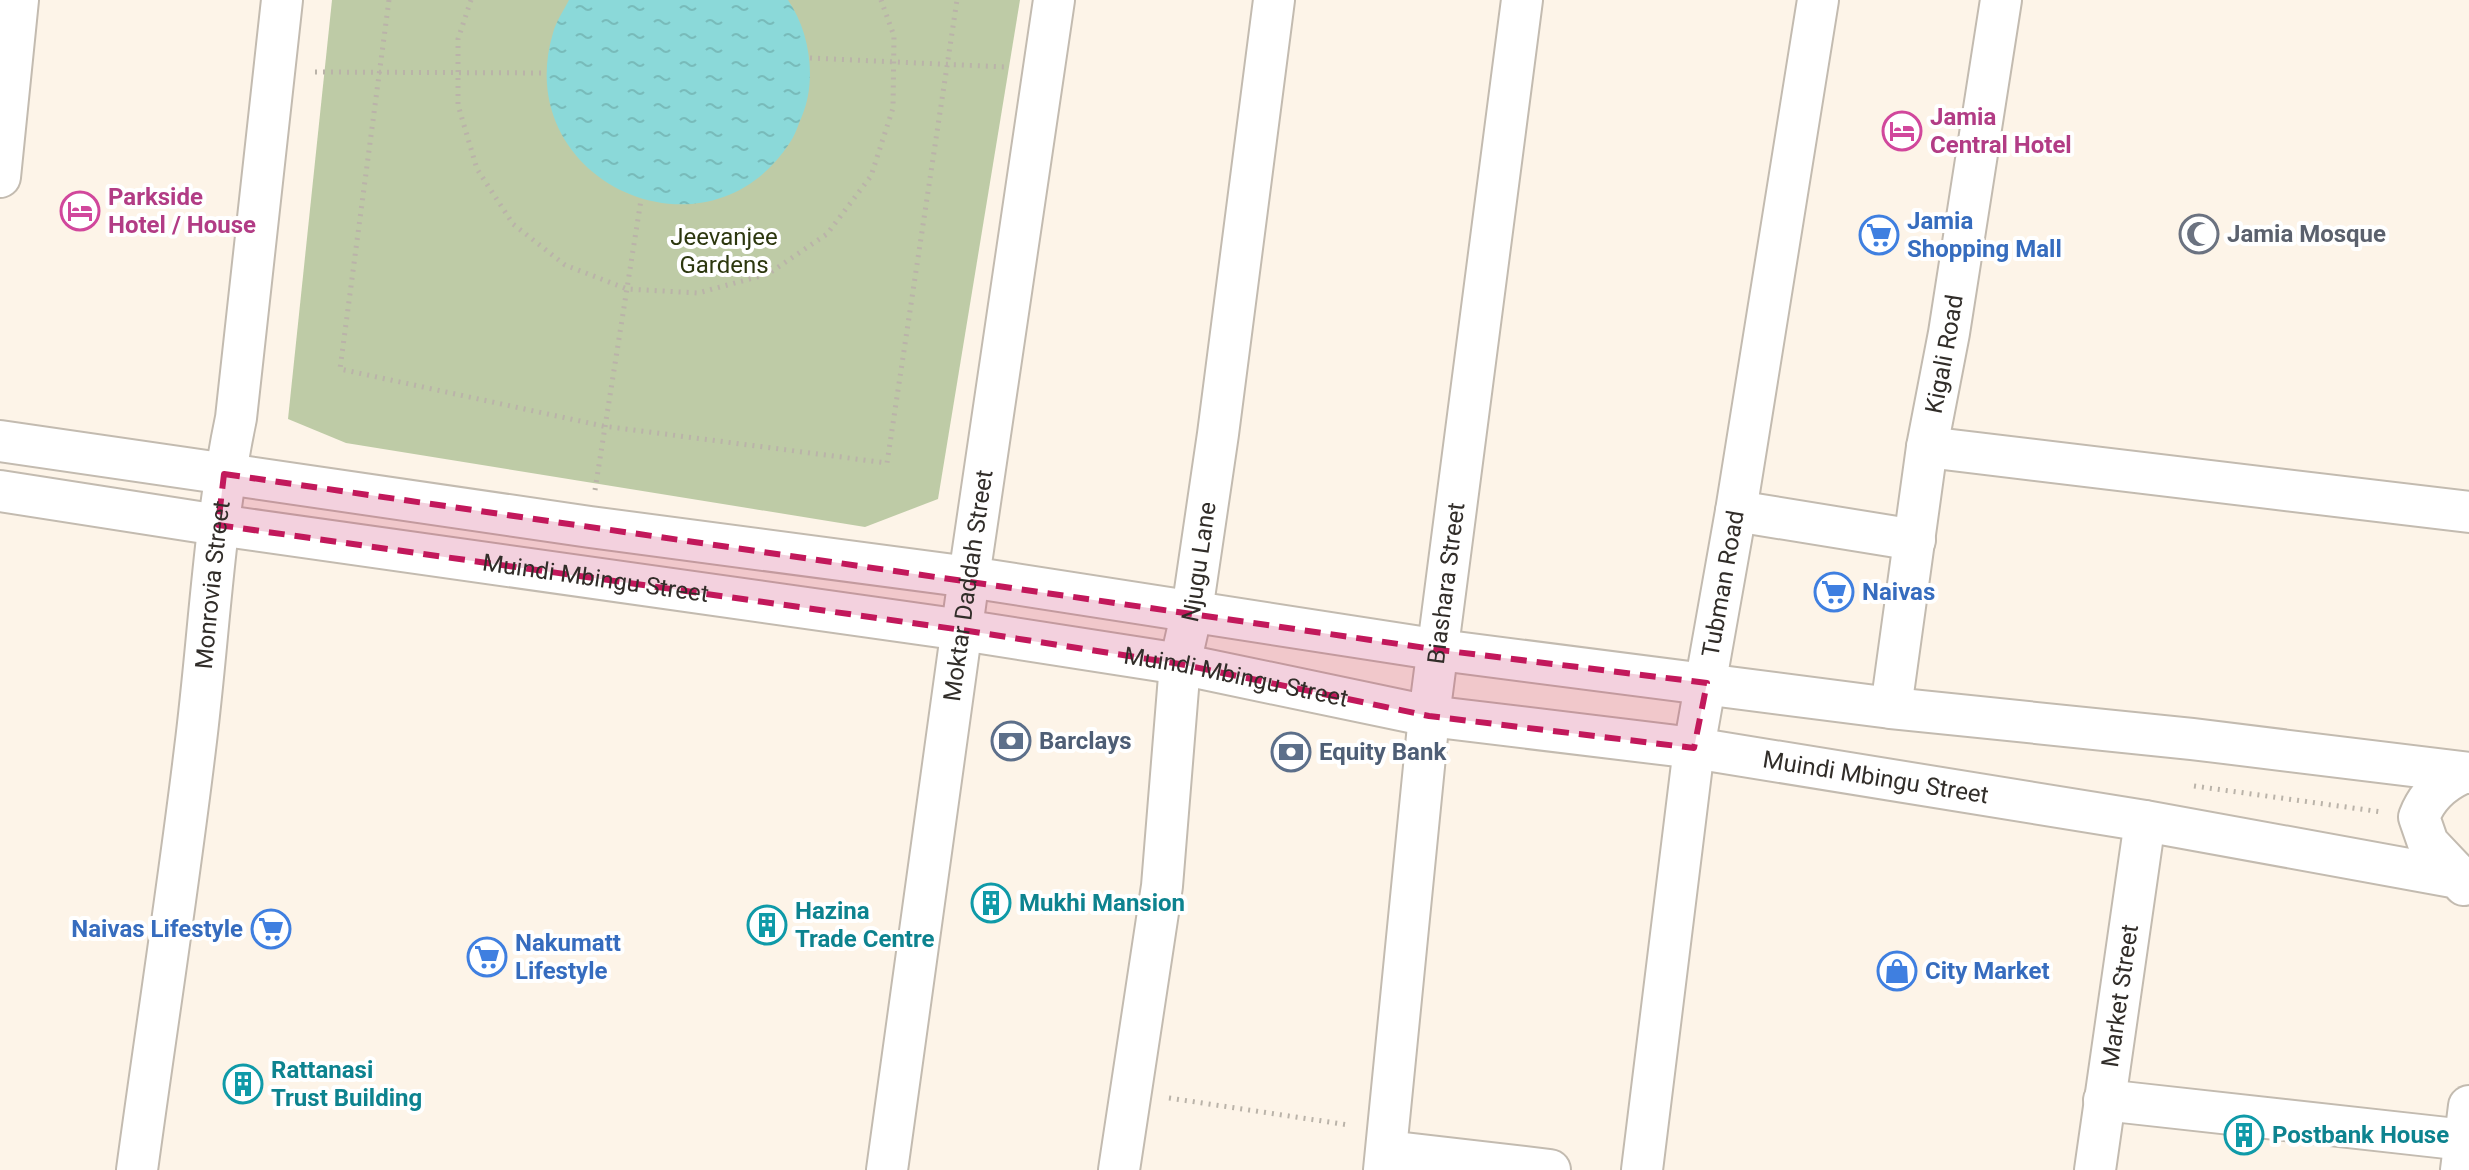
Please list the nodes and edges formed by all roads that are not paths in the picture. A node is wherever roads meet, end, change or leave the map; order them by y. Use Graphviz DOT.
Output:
graph roads {
  1 [pos="18,0"];
  2 [pos="282,0"];
  3 [pos="1054,0"];
  4 [pos="1274,0"];
  5 [pos="1522,0"];
  6 [pos="1818,0"];
  7 [pos="2001,0"];
  8 [pos="0,177"];
  9 [pos="0,441"];
  10 [pos="1927,447"];
  11 [pos="224,474"];
  12 [pos="0,491"];
  13 [pos="1736,511"];
  14 [pos="2469,512"];
  15 [pos="218,525"];
  16 [pos="1915,540"];
  17 [pos="969,577"];
  18 [pos="1192,611"];
  19 [pos="962,630"];
  20 [pos="1440,650"];
  21 [pos="1180,664"];
  22 [pos="1707,683"];
  23 [pos="1891,708"];
  24 [pos="1429,716"];
  25 [pos="1694,748"];
  26 [pos="2466,773"];
  27 [pos="2145,821"];
  28 [pos="2467,887"];
  29 [pos="2104,1100"];
  30 [pos="2465,1138"];
  31 [pos="1387,1151"];
  32 [pos="137,1170"];
  33 [pos="887,1170"];
  34 [pos="1119,1170"];
  35 [pos="1550,1170"];
  36 [pos="1642,1170"];
  37 [pos="2095,1170"];
  1 -- 8 [label="street"];
  2 -- 11 [label="street, Monrovia Street"];
  3 -- 17 [label="street, Moktar Daddah Street"];
  4 -- 18 [label="street, Njugu Lane"];
  5 -- 20 [label="street, Biashara Street"];
  6 -- 13 [label="street, Tubman Road"];
  7 -- 10 [label="street, Kigali Road"];
  9 -- 11 [label="street, Muindi Mbingu Street"];
  10 -- 14 [label="street"];
  10 -- 16 [label="street, Kigali Road"];
  11 -- 15 [label="street, Monrovia Street"];
  11 -- 17 [label="street, Muindi Mbingu Street"];
  12 -- 15 [label="street, Muindi Mbingu Street"];
  13 -- 16 [label="street"];
  13 -- 22 [label="street, Tubman Road"];
  15 -- 19 [label="street, Muindi Mbingu Street"];
  15 -- 32 [label="street, Monrovia Street"];
  16 -- 23 [label="street, Kigali Road"];
  17 -- 18 [label="street, Muindi Mbingu Street"];
  17 -- 19 [label="street, Moktar Daddah Street"];
  18 -- 20 [label="street, Muindi Mbingu Street"];
  18 -- 21 [label="street, Njugu Lane"];
  19 -- 21 [label="street, Muindi Mbingu Street"];
  19 -- 33 [label="street, Moktar Daddah Street"];
  20 -- 22 [label="street, Muindi Mbingu Street"];
  20 -- 24 [label="street, Biashara Street"];
  21 -- 24 [label="street, Muindi Mbingu Street"];
  21 -- 34 [label="street, Njugu Lane"];
  22 -- 23 [label="street, Muindi Mbingu Street"];
  22 -- 25 [label="street, Tubman Road"];
  23 -- 26 [label="street, Muindi Mbingu Street"];
  24 -- 25 [label="street, Muindi Mbingu Street"];
  24 -- 31 [label="street, Biashara Street"];
  25 -- 27 [label="street, Muindi Mbingu Street"];
  25 -- 36 [label="street, Tubman Road"];
  26 -- 28 [label="street"];
  27 -- 28 [label="street, Muindi Mbingu Street"];
  27 -- 29 [label="street, Market Street"];
  29 -- 30 [label="street"];
  29 -- 37 [label="street, Market Street"];
  31 -- 35 [label="street"];
}
